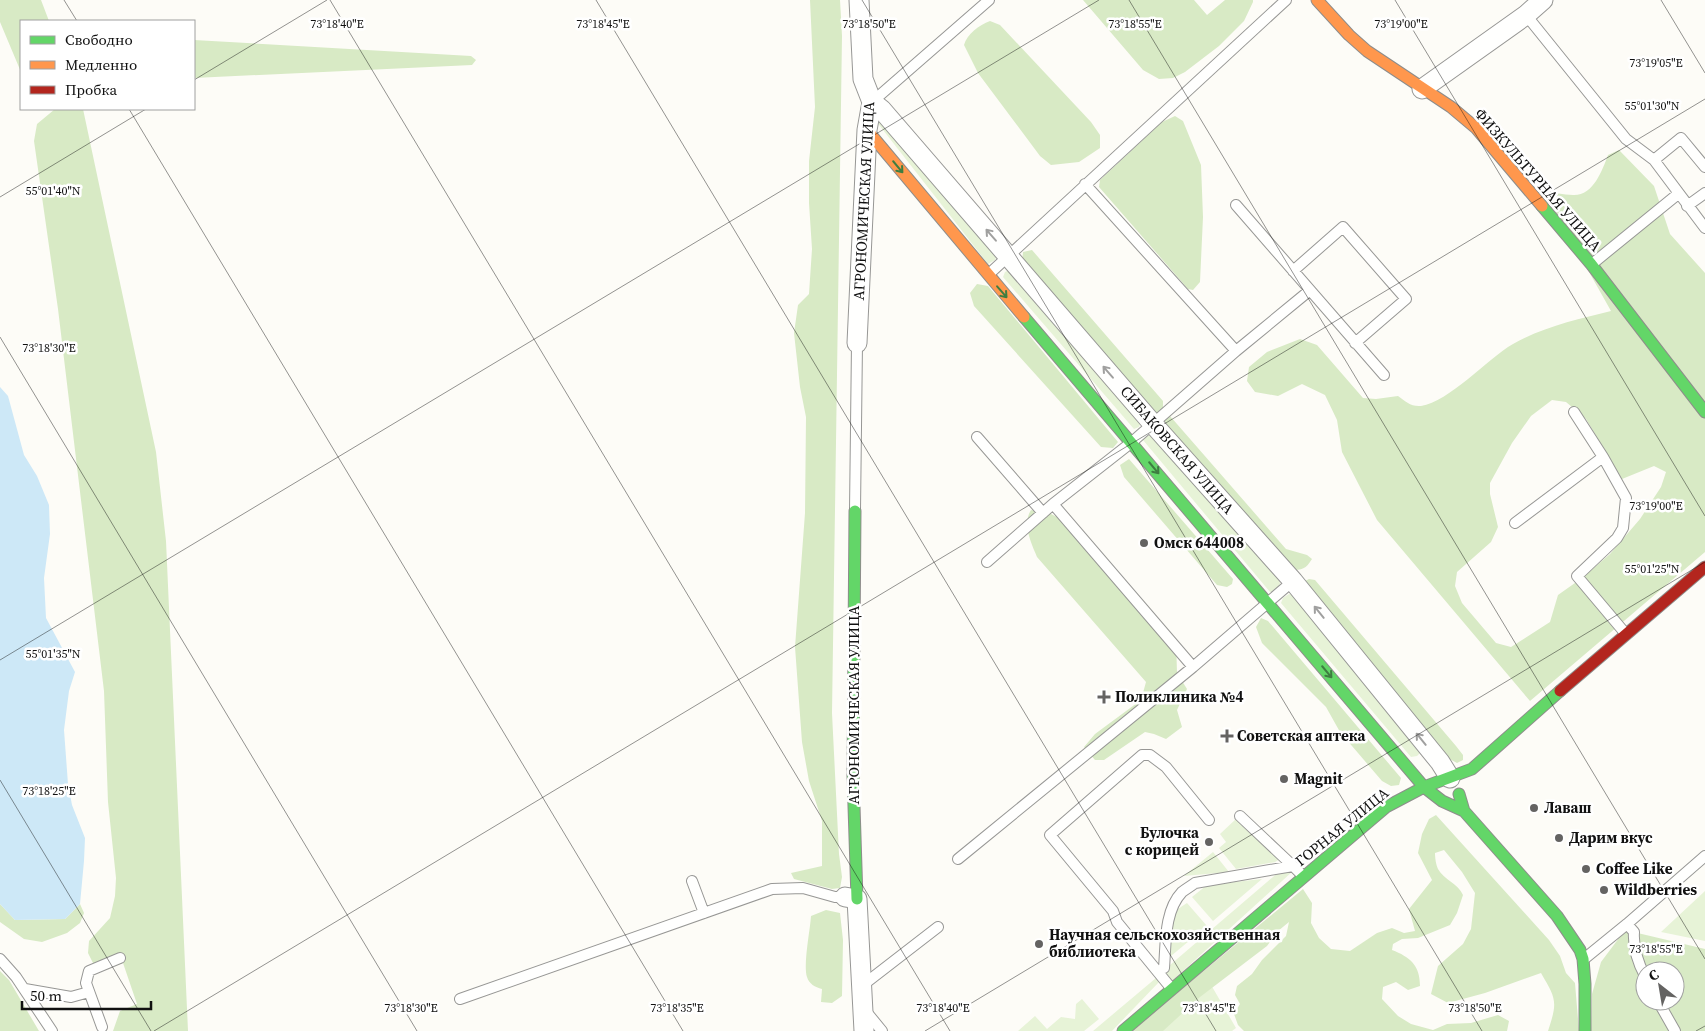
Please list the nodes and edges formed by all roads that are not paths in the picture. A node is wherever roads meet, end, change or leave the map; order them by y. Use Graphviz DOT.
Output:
graph roads {
  1 [pos="859,0"];
  2 [pos="989,0"];
  3 [pos="1286,0"];
  4 [pos="1317,0"];
  5 [pos="1543,0"];
  6 [pos="1526,15"];
  7 [pos="1422,89"];
  8 [pos="872,102"];
  9 [pos="867,130"];
  10 [pos="1654,160"];
  11 [pos="1705,167"];
  12 [pos="1085,184"];
  13 [pos="1705,193"];
  14 [pos="1678,194"];
  15 [pos="1236,205"];
  16 [pos="1687,206"];
  17 [pos="1705,228"];
  18 [pos="1009,256"];
  19 [pos="1591,264"];
  20 [pos="1292,271"];
  21 [pos="988,275"];
  22 [pos="1309,291"];
  23 [pos="857,343"];
  24 [pos="1355,343"];
  25 [pos="1236,351"];
  26 [pos="1384,375"];
  27 [pos="1574,412"];
  28 [pos="1705,412"];
  29 [pos="1153,424"];
  30 [pos="977,437"];
  31 [pos="1132,442"];
  32 [pos="1603,457"];
  33 [pos="1054,504"];
  34 [pos="855,510"];
  35 [pos="1042,513"];
  36 [pos="1515,523"];
  37 [pos="987,562"];
  38 [pos="1705,567"];
  39 [pos="1294,581"];
  40 [pos="1268,603"];
  41 [pos="1626,634"];
  42 [pos="1193,667"];
  43 [pos="1450,778"];
  44 [pos="1424,787"];
  45 [pos="1464,811"];
  46 [pos="1240,816"];
  47 [pos="1209,820"];
  48 [pos="1705,856"];
  49 [pos="958,859"];
  50 [pos="1293,866"];
  51 [pos="1304,877"];
  52 [pos="692,880"];
  53 [pos="850,898"];
  54 [pos="704,913"];
  55 [pos="1627,924"];
  56 [pos="938,927"];
  57 [pos="120,958"];
  58 [pos="0,959"];
  59 [pos="1583,959"];
  60 [pos="1639,961"];
  61 [pos="1164,968"];
  62 [pos="862,985"];
  63 [pos="25,989"];
  64 [pos="1172,989"];
  65 [pos="89,992"];
  66 [pos="460,999"];
  67 [pos="863,1009"];
  68 [pos="1664,1011"];
  69 [pos="102,1027"];
  70 [pos="52,1031"];
  71 [pos="864,1031"];
  72 [pos="882,1031"];
  73 [pos="1123,1031"];
  74 [pos="1585,1031"];
  75 [pos="1675,1031"];
  1 -- 8 [label="street, АГРОНОМИЧЕСКАЯ УЛИЦА"];
  2 -- 8 [label="lane"];
  3 -- 12 [label="lane"];
  4 -- 7 [label="street, ФИЗКУЛЬТУРНАЯ УЛИЦА"];
  5 -- 6 [label="street"];
  6 -- 7 [label="street"];
  6 -- 10 [label="lane"];
  7 -- 19 [label="street, ФИЗКУЛЬТУРНАЯ УЛИЦА"];
  8 -- 9 [label="street, АГРОНОМИЧЕСКАЯ УЛИЦА"];
  18 -- 8 [label="street, СИБАКОВСКАЯ УЛИЦА, one-way"];
  9 -- 21 [label="street, СИБАКОВСКАЯ УЛИЦА, one-way"];
  9 -- 23 [label="street, АГРОНОМИЧЕСКАЯ УЛИЦА"];
  10 -- 11 [label="lane"];
  10 -- 14 [label="lane"];
  12 -- 18 [label="lane"];
  12 -- 25 [label="lane"];
  13 -- 16 [label="lane"];
  14 -- 16 [label="lane"];
  14 -- 19 [label="lane"];
  15 -- 20 [label="lane"];
  16 -- 17 [label="lane"];
  18 -- 21 [label="lane"];
  29 -- 18 [label="street, СИБАКОВСКАЯ УЛИЦА, one-way"];
  19 -- 28 [label="street, ФИЗКУЛЬТУРНАЯ УЛИЦА"];
  20 -- 22 [label="lane"];
  20 -- 24 [label="lane"];
  21 -- 31 [label="street, СИБАКОВСКАЯ УЛИЦА, one-way"];
  22 -- 24 [label="lane"];
  22 -- 25 [label="lane"];
  23 -- 34 [label="lane"];
  24 -- 26 [label="lane"];
  25 -- 29 [label="lane"];
  27 -- 32 [label="lane"];
  29 -- 31 [label="lane"];
  29 -- 39 [label="street, СИБАКОВСКАЯ УЛИЦА"];
  30 -- 35 [label="lane"];
  31 -- 33 [label="lane"];
  31 -- 40 [label="street, СИБАКОВСКАЯ УЛИЦА, one-way"];
  32 -- 36 [label="lane"];
  32 -- 41 [label="lane"];
  33 -- 35 [label="lane"];
  33 -- 42 [label="lane"];
  34 -- 53 [label="street, АГРОНОМИЧЕСКАЯ УЛИЦА"];
  35 -- 37 [label="lane"];
  38 -- 41 [label="street, ГОРНАЯ УЛИЦА"];
  39 -- 40 [label="lane"];
  43 -- 39 [label="street, СИБАКОВСКАЯ УЛИЦА, one-way"];
  40 -- 42 [label="lane"];
  40 -- 44 [label="street, СИБАКОВСКАЯ УЛИЦА, one-way"];
  41 -- 43 [label="street, ГОРНАЯ УЛИЦА"];
  42 -- 49 [label="lane"];
  43 -- 44 [label="street, ГОРНАЯ УЛИЦА"];
  43 -- 45 [label="street, СИБАКОВСКАЯ УЛИЦА"];
  44 -- 45 [label="street, СИБАКОВСКАЯ УЛИЦА"];
  44 -- 51 [label="street, ГОРНАЯ УЛИЦА"];
  45 -- 59 [label="street, СИБАКОВСКАЯ УЛИЦА"];
  46 -- 50 [label="lane"];
  47 -- 64 [label="lane"];
  48 -- 55 [label="lane"];
  50 -- 51 [label="lane"];
  50 -- 61 [label="lane"];
  51 -- 64 [label="street, ГОРНАЯ УЛИЦА"];
  52 -- 54 [label="lane"];
  53 -- 54 [label="lane"];
  53 -- 62 [label="street, АГРОНОМИЧЕСКАЯ УЛИЦА"];
  54 -- 66 [label="lane"];
  55 -- 59 [label="lane"];
  55 -- 60 [label="lane"];
  56 -- 62 [label="lane"];
  57 -- 65 [label="lane"];
  58 -- 63 [label="lane"];
  59 -- 74 [label="street"];
  62 -- 67 [label="street, АГРОНОМИЧЕСКАЯ УЛИЦА"];
  63 -- 65 [label="lane"];
  63 -- 70 [label="lane"];
  64 -- 73 [label="street, ГОРНАЯ УЛИЦА"];
  65 -- 69 [label="lane"];
  67 -- 71 [label="street, АГРОНОМИЧЕСКАЯ УЛИЦА"];
  67 -- 72 [label="lane"];
  68 -- 75 [label="lane"];
}
